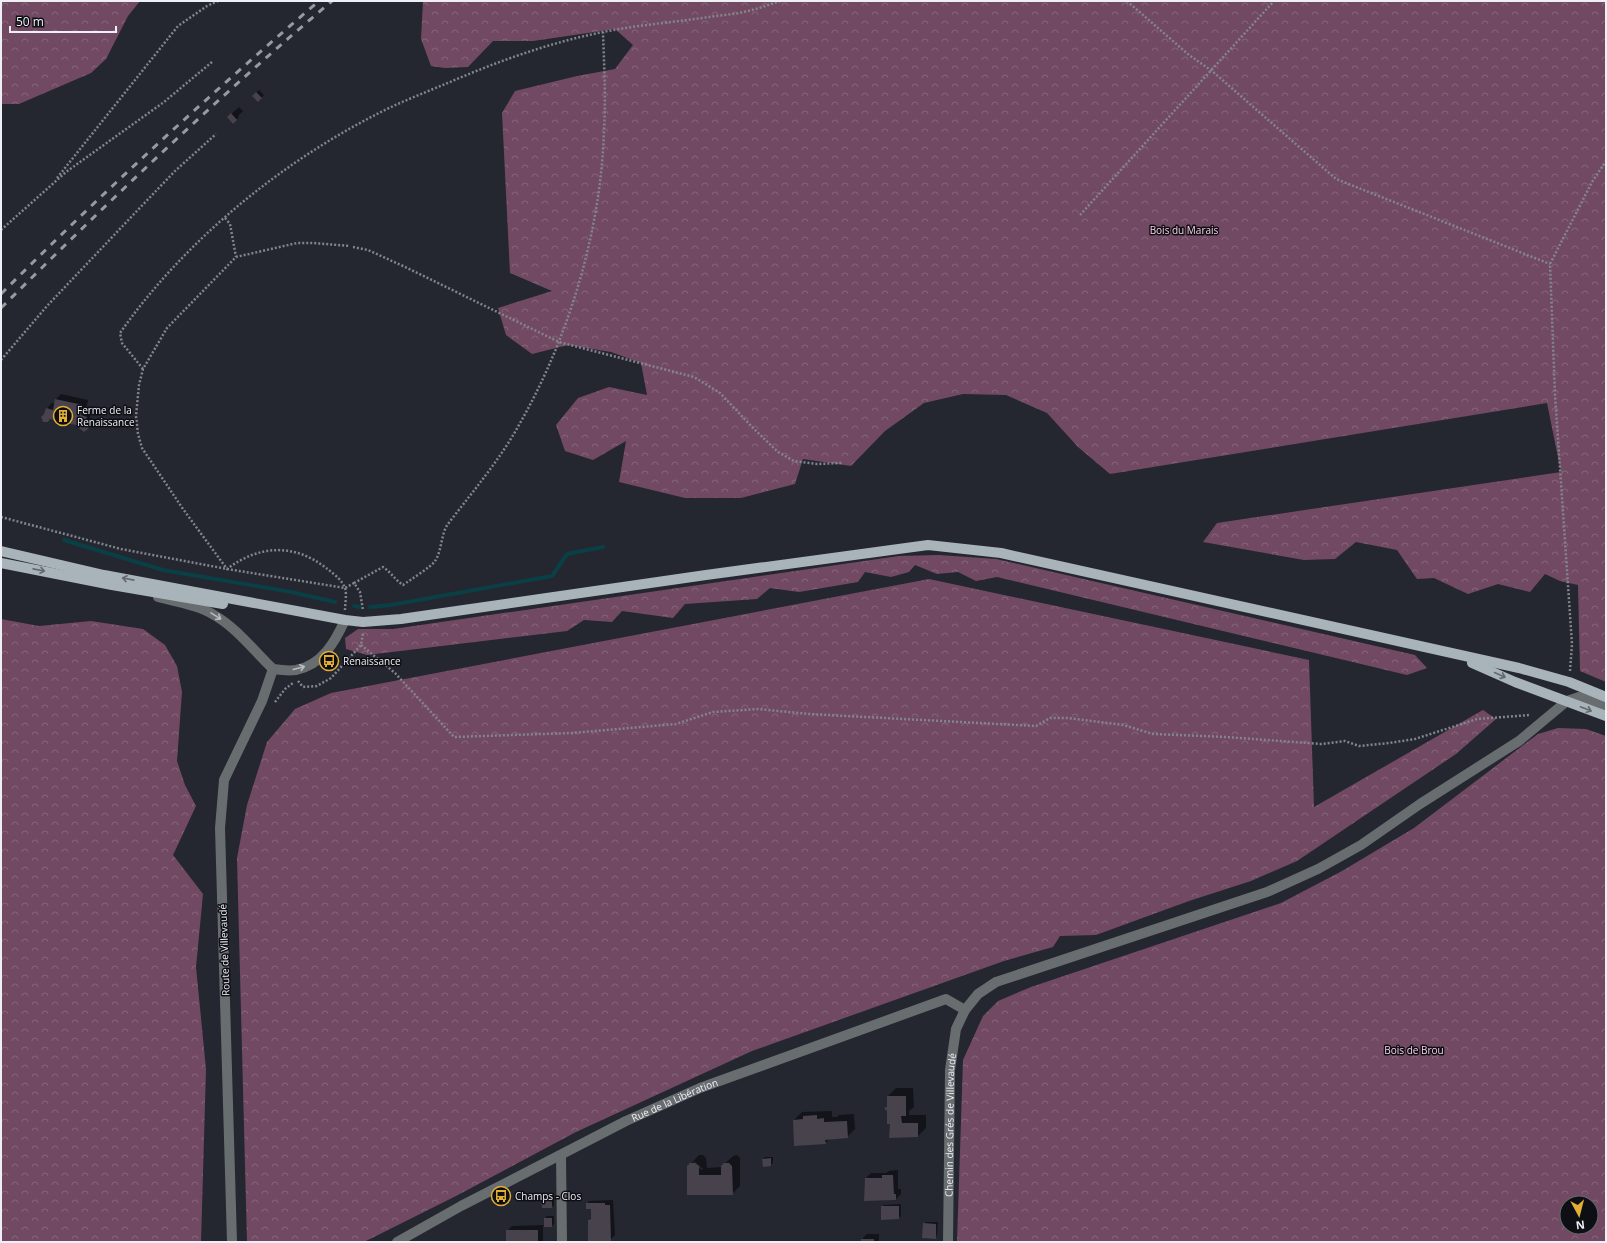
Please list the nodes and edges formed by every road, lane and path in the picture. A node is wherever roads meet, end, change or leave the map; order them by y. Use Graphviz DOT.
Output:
graph roads {
  1 [pos="218,1"];
  2 [pos="780,1"];
  3 [pos="1127,1"];
  4 [pos="1274,1"];
  5 [pos="603,32"];
  6 [pos="212,62"];
  7 [pos="1212,71"];
  8 [pos="216,134"];
  9 [pos="1606,161"];
  10 [pos="52,185"];
  11 [pos="1080,215"];
  12 [pos="225,218"];
  13 [pos="1,230"];
  14 [pos="350,246"];
  15 [pos="353,247"];
  16 [pos="236,257"];
  17 [pos="1550,264"];
  18 [pos="559,342"];
  19 [pos="1,360"];
  20 [pos="143,369"];
  21 [pos="842,463"];
  22 [pos="1,518"];
  23 [pos="1,551"];
  24 [pos="1,563"];
  25 [pos="227,569"];
  26 [pos="354,583"];
  27 [pos="112,585"];
  28 [pos="345,588"];
  29 [pos="345,620"];
  30 [pos="1452,654"];
  31 [pos="273,670"];
  32 [pos="296,675"];
  33 [pos="1569,682"];
  34 [pos="1606,697"];
  35 [pos="1567,701"];
  36 [pos="1606,707"];
  37 [pos="272,708"];
  38 [pos="1551,714"];
  39 [pos="1606,716"];
  40 [pos="965,1010"];
  41 [pos="561,1155"];
  42 [pos="232,1242"];
  43 [pos="397,1242"];
  44 [pos="562,1242"];
  45 [pos="948,1242"];
  1 -- 10 [label="path"];
  2 -- 5 [label="path"];
  3 -- 7 [label="path"];
  4 -- 7 [label="path"];
  5 -- 12 [label="path"];
  5 -- 18 [label="path"];
  6 -- 10 [label="path"];
  7 -- 11 [label="path"];
  7 -- 17 [label="path"];
  8 -- 19 [label="path"];
  9 -- 17 [label="path"];
  10 -- 13 [label="path"];
  12 -- 16 [label="path"];
  12 -- 20 [label="path"];
  14 -- 16 [label="path"];
  15 -- 18 [label="path"];
  16 -- 20 [label="path"];
  17 -- 33 [label="path"];
  18 -- 21 [label="path"];
  18 -- 26 [label="path"];
  20 -- 25 [label="path"];
  22 -- 25 [label="path"];
  29 -- 23 [label="main road, one-way"];
  24 -- 27 [label="main road, one-way"];
  25 -- 28 [label="path"];
  25 -- 28 [label="path"];
  27 -- 29 [label="main road"];
  27 -- 31 [label="street, one-way"];
  28 -- 29 [label="path"];
  29 -- 30 [label="main road"];
  32 -- 29 [label="street, one-way"];
  30 -- 33 [label="main road"];
  30 -- 35 [label="main road, one-way"];
  31 -- 32 [label="street"];
  31 -- 42 [label="street, Route de Villevaudé"];
  32 -- 37 [label="path"];
  32 -- 38 [label="path"];
  33 -- 34 [label="main road"];
  35 -- 36 [label="street"];
  35 -- 38 [label="street, Chemin des Grés de Villevaudé"];
  35 -- 39 [label="main road, one-way"];
  38 -- 40 [label="street, Chemin des Grés de Villevaudé"];
  40 -- 41 [label="street, Rue de la Libération"];
  40 -- 45 [label="street, Chemin des Grés de Villevaudé"];
  41 -- 43 [label="street, Rue de la Libération"];
  41 -- 44 [label="street"];
}
